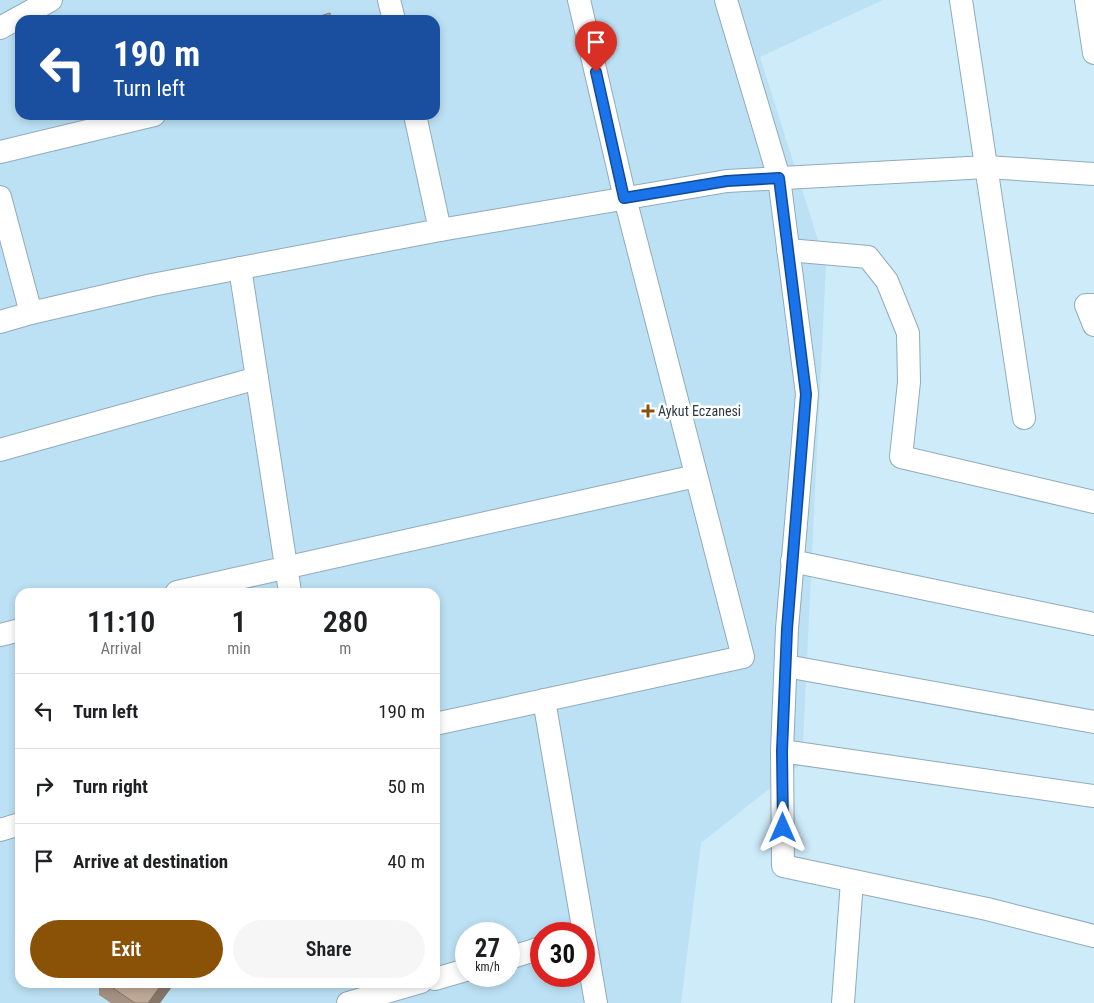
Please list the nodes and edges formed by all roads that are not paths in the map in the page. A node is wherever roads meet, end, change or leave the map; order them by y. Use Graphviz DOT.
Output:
graph roads {
  1 [pos="389,0"];
  2 [pos="579,0"];
  3 [pos="726,0"];
  4 [pos="962,0"];
  5 [pos="46,1"];
  6 [pos="1089,8"];
  7 [pos="22,15"];
  8 [pos="393,15"];
  9 [pos="15,19"];
  10 [pos="0,28"];
  11 [pos="1094,53"];
  12 [pos="133,120"];
  13 [pos="416,120"];
  14 [pos="0,152"];
  15 [pos="987,168"];
  16 [pos="1094,174"];
  17 [pos="779,178"];
  18 [pos="0,197"];
  19 [pos="624,198"];
  20 [pos="440,230"];
  21 [pos="788,250"];
  22 [pos="240,268"];
  23 [pos="1094,305"];
  24 [pos="31,312"];
  25 [pos="0,322"];
  26 [pos="1094,324"];
  27 [pos="257,378"];
  28 [pos="1024,418"];
  29 [pos="0,450"];
  30 [pos="696,476"];
  31 [pos="1094,502"];
  32 [pos="792,561"];
  33 [pos="286,566"];
  34 [pos="194,588"];
  35 [pos="289,588"];
  36 [pos="1094,624"];
  37 [pos="15,631"];
  38 [pos="0,635"];
  39 [pos="786,666"];
  40 [pos="544,700"];
  41 [pos="1094,722"];
  42 [pos="440,723"];
  43 [pos="782,751"];
  44 [pos="1094,796"];
  45 [pos="15,826"];
  46 [pos="0,830"];
  47 [pos="852,881"];
  48 [pos="582,922"];
  49 [pos="1094,936"];
  50 [pos="455,973"];
  51 [pos="440,977"];
  52 [pos="593,987"];
  53 [pos="396,992"];
  54 [pos="348,1003"];
  55 [pos="596,1003"];
  56 [pos="843,1003"];
  1 -- 8 [label="street"];
  2 -- 19 [label="street"];
  3 -- 17 [label="street"];
  4 -- 15 [label="street"];
  5 -- 7 [label="street"];
  6 -- 11 [label="street"];
  9 -- 10 [label="street"];
  12 -- 14 [label="street"];
  13 -- 20 [label="street"];
  15 -- 16 [label="street"];
  15 -- 17 [label="street"];
  15 -- 28 [label="street"];
  17 -- 19 [label="street"];
  17 -- 21 [label="street"];
  18 -- 24 [label="street"];
  19 -- 20 [label="street"];
  19 -- 30 [label="street"];
  20 -- 22 [label="street"];
  21 -- 31 [label="street"];
  21 -- 32 [label="street"];
  22 -- 24 [label="street"];
  22 -- 27 [label="street"];
  23 -- 26 [label="street"];
  24 -- 25 [label="street"];
  27 -- 29 [label="street"];
  27 -- 33 [label="street"];
  30 -- 33 [label="street"];
  30 -- 40 [label="street"];
  32 -- 36 [label="street"];
  32 -- 39 [label="street"];
  33 -- 34 [label="street"];
  33 -- 35 [label="street"];
  37 -- 38 [label="street"];
  39 -- 41 [label="street"];
  39 -- 43 [label="street"];
  40 -- 42 [label="street"];
  40 -- 48 [label="street"];
  43 -- 44 [label="street"];
  43 -- 47 [label="street"];
  45 -- 46 [label="street"];
  47 -- 49 [label="street"];
  47 -- 56 [label="street"];
  50 -- 51 [label="street"];
  52 -- 55 [label="street"];
  53 -- 54 [label="street"];
}
